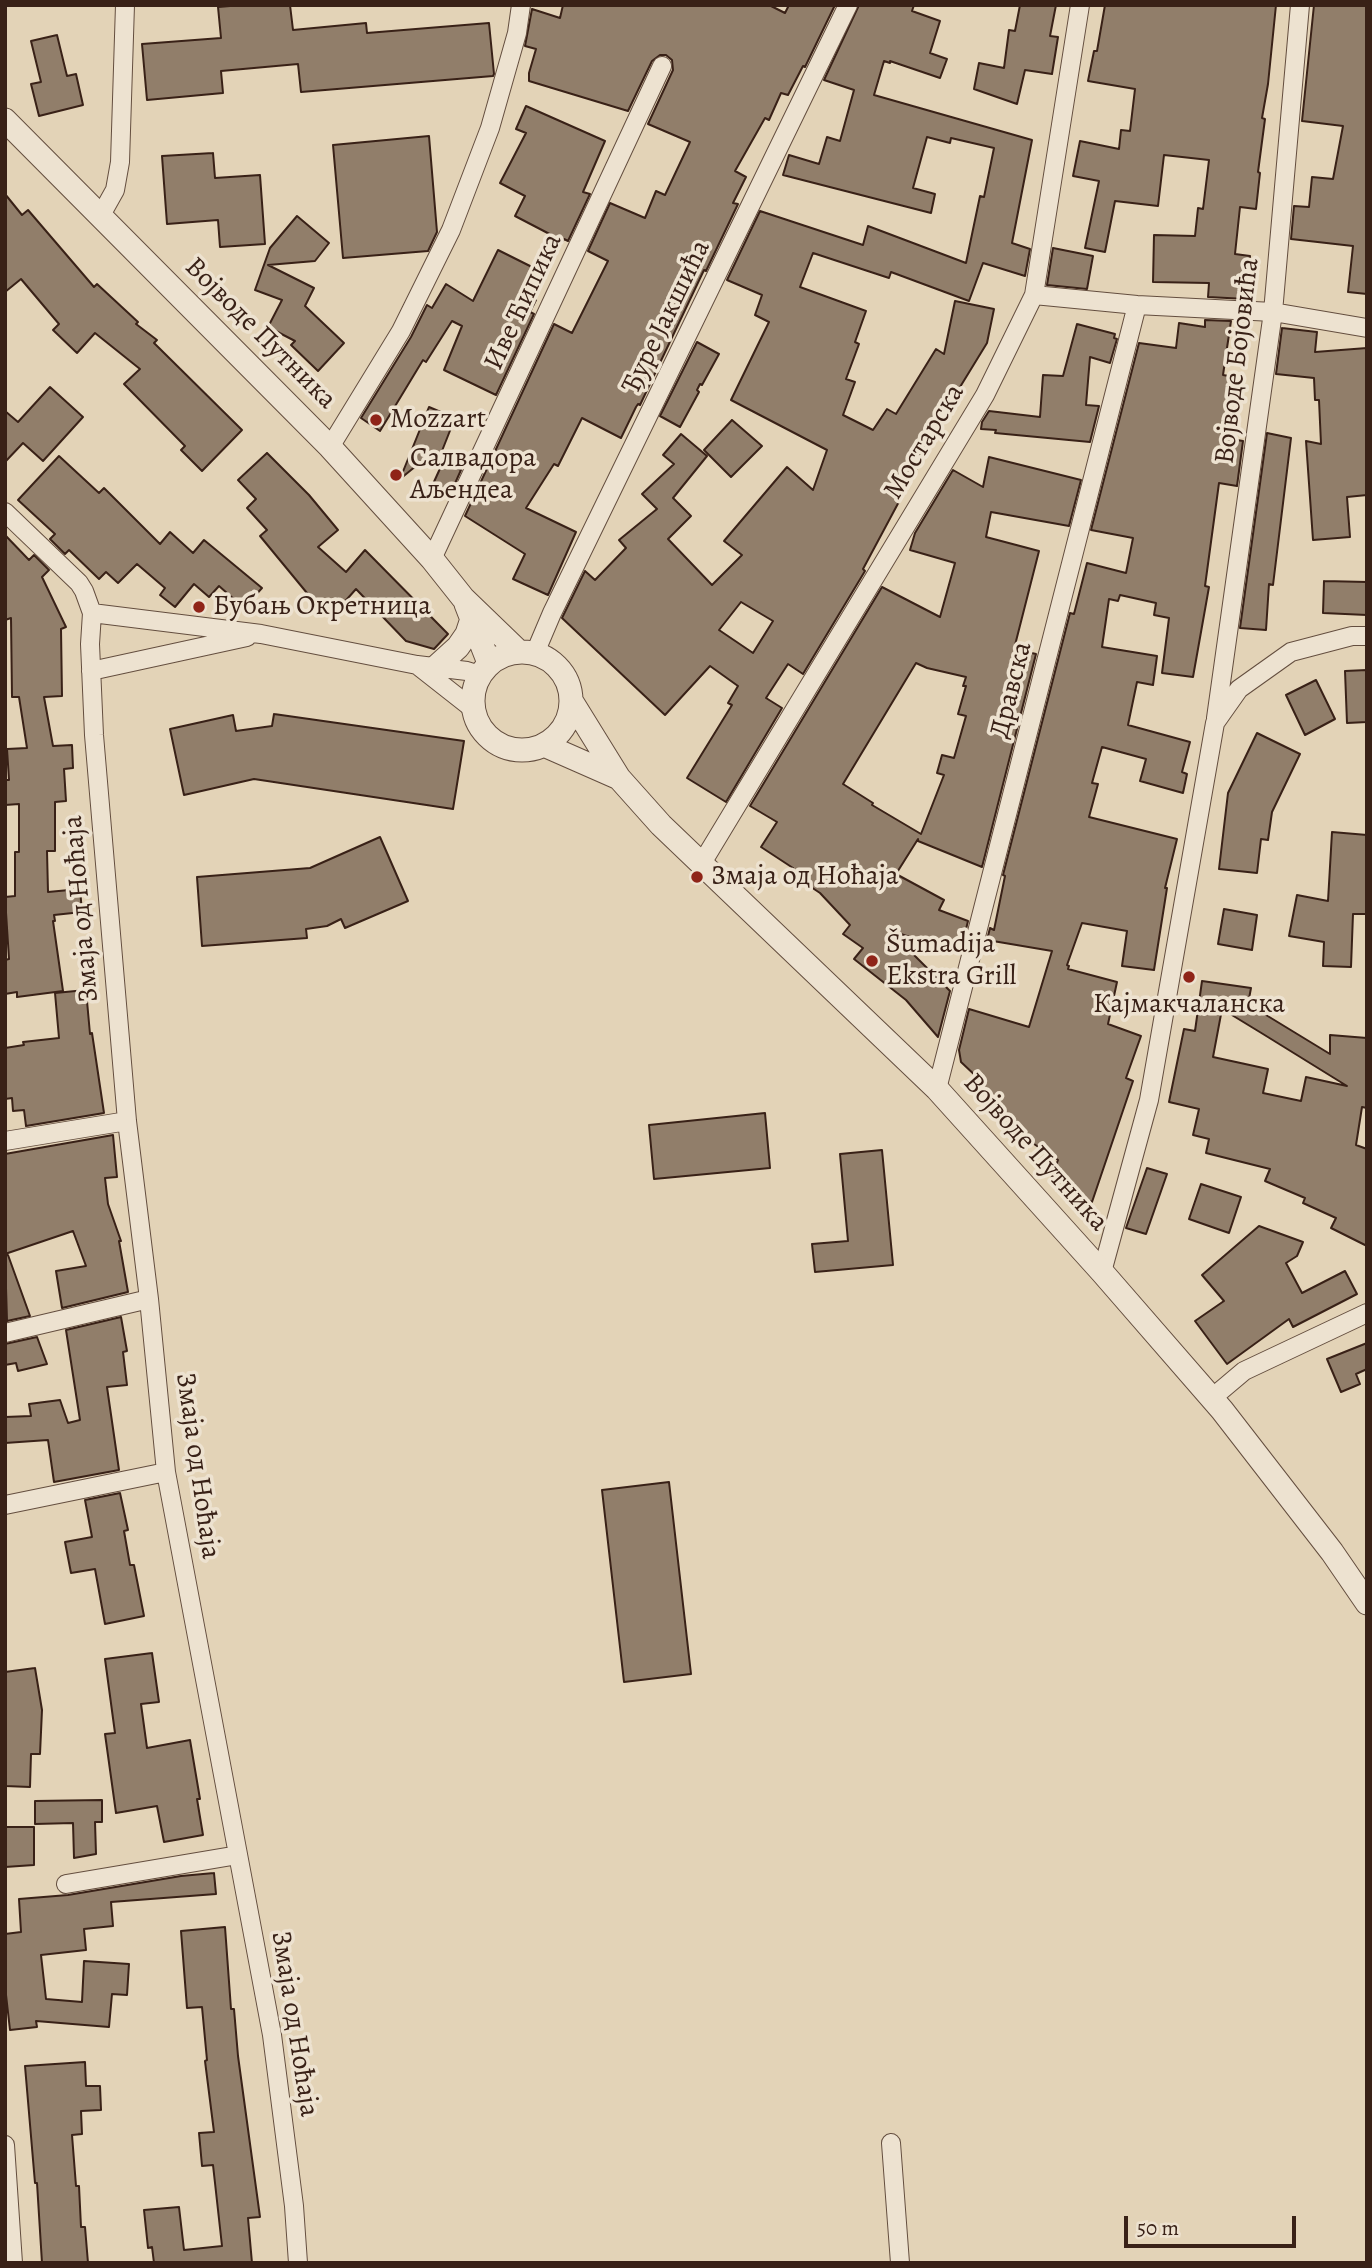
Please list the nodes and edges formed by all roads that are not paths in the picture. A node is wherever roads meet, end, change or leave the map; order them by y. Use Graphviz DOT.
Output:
graph roads {
  1 [pos="125,5"];
  2 [pos="521,5"];
  3 [pos="848,5"];
  4 [pos="1080,5"];
  5 [pos="1300,5"];
  6 [pos="662,66"];
  7 [pos="5,120"];
  8 [pos="102,215"];
  9 [pos="1034,295"];
  10 [pos="1138,305"];
  11 [pos="1273,312"];
  12 [pos="1367,328"];
  13 [pos="330,447"];
  14 [pos="5,512"];
  15 [pos="432,559"];
  16 [pos="467,609"];
  17 [pos="92,614"];
  18 [pos="261,634"];
  19 [pos="1367,636"];
  20 [pos="526,652"];
  21 [pos="426,666"];
  22 [pos="484,669"];
  23 [pos="91,671"];
  24 [pos="572,702"];
  25 [pos="473,709"];
  26 [pos="1215,723"];
  27 [pos="544,745"];
  28 [pos="619,778"];
  29 [pos="702,863"];
  30 [pos="937,1089"];
  31 [pos="127,1121"];
  32 [pos="5,1141"];
  33 [pos="1101,1272"];
  34 [pos="149,1300"];
  35 [pos="1367,1313"];
  36 [pos="5,1333"];
  37 [pos="1212,1398"];
  38 [pos="166,1472"];
  39 [pos="5,1505"];
  40 [pos="1367,1604"];
  41 [pos="238,1854"];
  42 [pos="66,1884"];
  43 [pos="891,2143"];
  44 [pos="5,2145"];
  45 [pos="13,2263"];
  46 [pos="298,2263"];
  47 [pos="900,2263"];
  1 -- 8 [label="street"];
  2 -- 13 [label="street"];
  3 -- 20 [label="street, Ђуре Јакшића"];
  4 -- 9 [label="street, Мостарска"];
  5 -- 11 [label="street, Војводе Бојовића"];
  6 -- 15 [label="street, Иве Ћипика"];
  7 -- 8 [label="street, Војводе Путника"];
  8 -- 13 [label="street, Војводе Путника"];
  9 -- 10 [label="street"];
  9 -- 29 [label="street, Мостарска"];
  10 -- 11 [label="street"];
  10 -- 30 [label="street, Дравска"];
  11 -- 12 [label="street"];
  11 -- 26 [label="street, Војводе Бојовића"];
  13 -- 15 [label="street, Војводе Путника"];
  14 -- 17 [label="street"];
  15 -- 16 [label="street, Војводе Путника"];
  16 -- 20 [label="street, Војводе Путника"];
  16 -- 21 [label="street"];
  16 -- 22 [label="street, Војводе Путника"];
  17 -- 18 [label="street"];
  17 -- 23 [label="street, Змаја од Ноћаја"];
  18 -- 21 [label="street"];
  18 -- 23 [label="street"];
  19 -- 26 [label="street"];
  20 -- 22 [label="street"];
  20 -- 24 [label="street, Војводе Путника"];
  21 -- 22 [label="street"];
  21 -- 25 [label="street"];
  22 -- 25 [label="street"];
  23 -- 31 [label="street, Змаја од Ноћаја"];
  24 -- 27 [label="street"];
  24 -- 28 [label="street, Војводе Путника"];
  25 -- 27 [label="street, Војводе Путника"];
  26 -- 33 [label="street"];
  27 -- 28 [label="street, Војводе Путника"];
  28 -- 29 [label="street, Војводе Путника"];
  29 -- 30 [label="street, Војводе Путника"];
  30 -- 33 [label="street, Војводе Путника"];
  31 -- 32 [label="street"];
  31 -- 34 [label="street, Змаја од Ноћаја"];
  33 -- 37 [label="street, Војводе Путника"];
  34 -- 36 [label="street"];
  34 -- 38 [label="street, Змаја од Ноћаја"];
  35 -- 37 [label="street"];
  37 -- 40 [label="street, Војводе Путника"];
  38 -- 39 [label="street"];
  38 -- 41 [label="street, Змаја од Ноћаја"];
  41 -- 42 [label="street"];
  41 -- 46 [label="street, Змаја од Ноћаја"];
  43 -- 47 [label="street"];
  44 -- 45 [label="street"];
}
